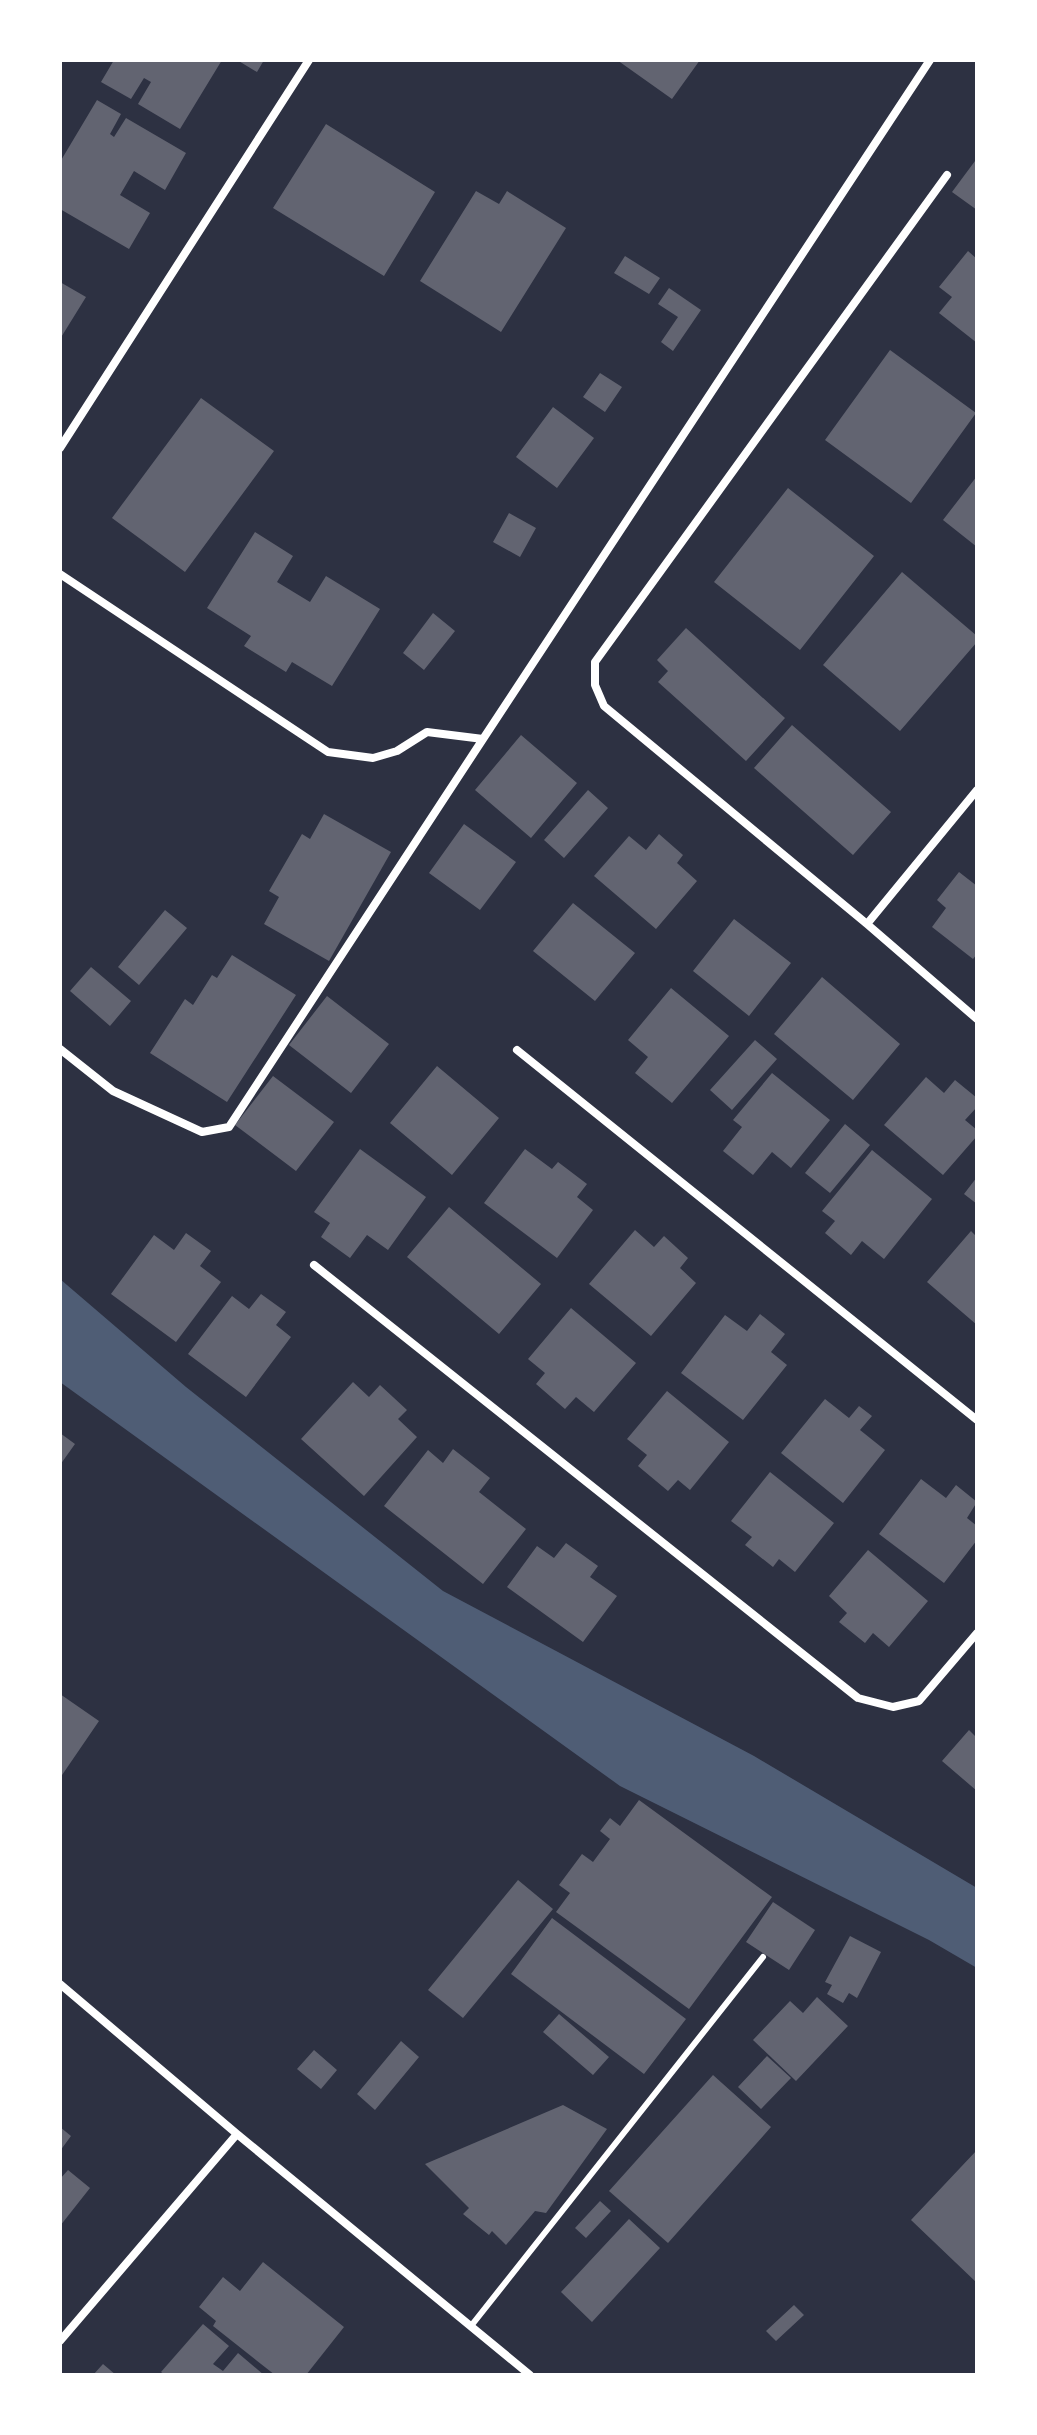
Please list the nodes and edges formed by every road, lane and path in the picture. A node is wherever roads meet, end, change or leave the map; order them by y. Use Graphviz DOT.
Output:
graph roads {
  1 [pos="309,60"];
  2 [pos="930,60"];
  3 [pos="947,175"];
  4 [pos="60,448"];
  5 [pos="60,574"];
  6 [pos="483,739"];
  7 [pos="977,790"];
  8 [pos="867,924"];
  9 [pos="977,1019"];
  10 [pos="60,1049"];
  11 [pos="517,1050"];
  12 [pos="314,1265"];
  13 [pos="977,1420"];
  14 [pos="977,1633"];
  15 [pos="763,1957"];
  16 [pos="60,1984"];
  17 [pos="237,2134"];
  18 [pos="471,2326"];
  19 [pos="60,2341"];
  20 [pos="530,2375"];
  1 -- 4 [label="street"];
  2 -- 6 [label="street"];
  3 -- 8 [label="street"];
  5 -- 6 [label="street"];
  6 -- 10 [label="street"];
  7 -- 8 [label="street"];
  8 -- 9 [label="street"];
  11 -- 13 [label="street"];
  12 -- 14 [label="street"];
  15 -- 18 [label="lane"];
  16 -- 17 [label="street"];
  17 -- 18 [label="street"];
  17 -- 19 [label="street"];
  18 -- 20 [label="street"];
}
